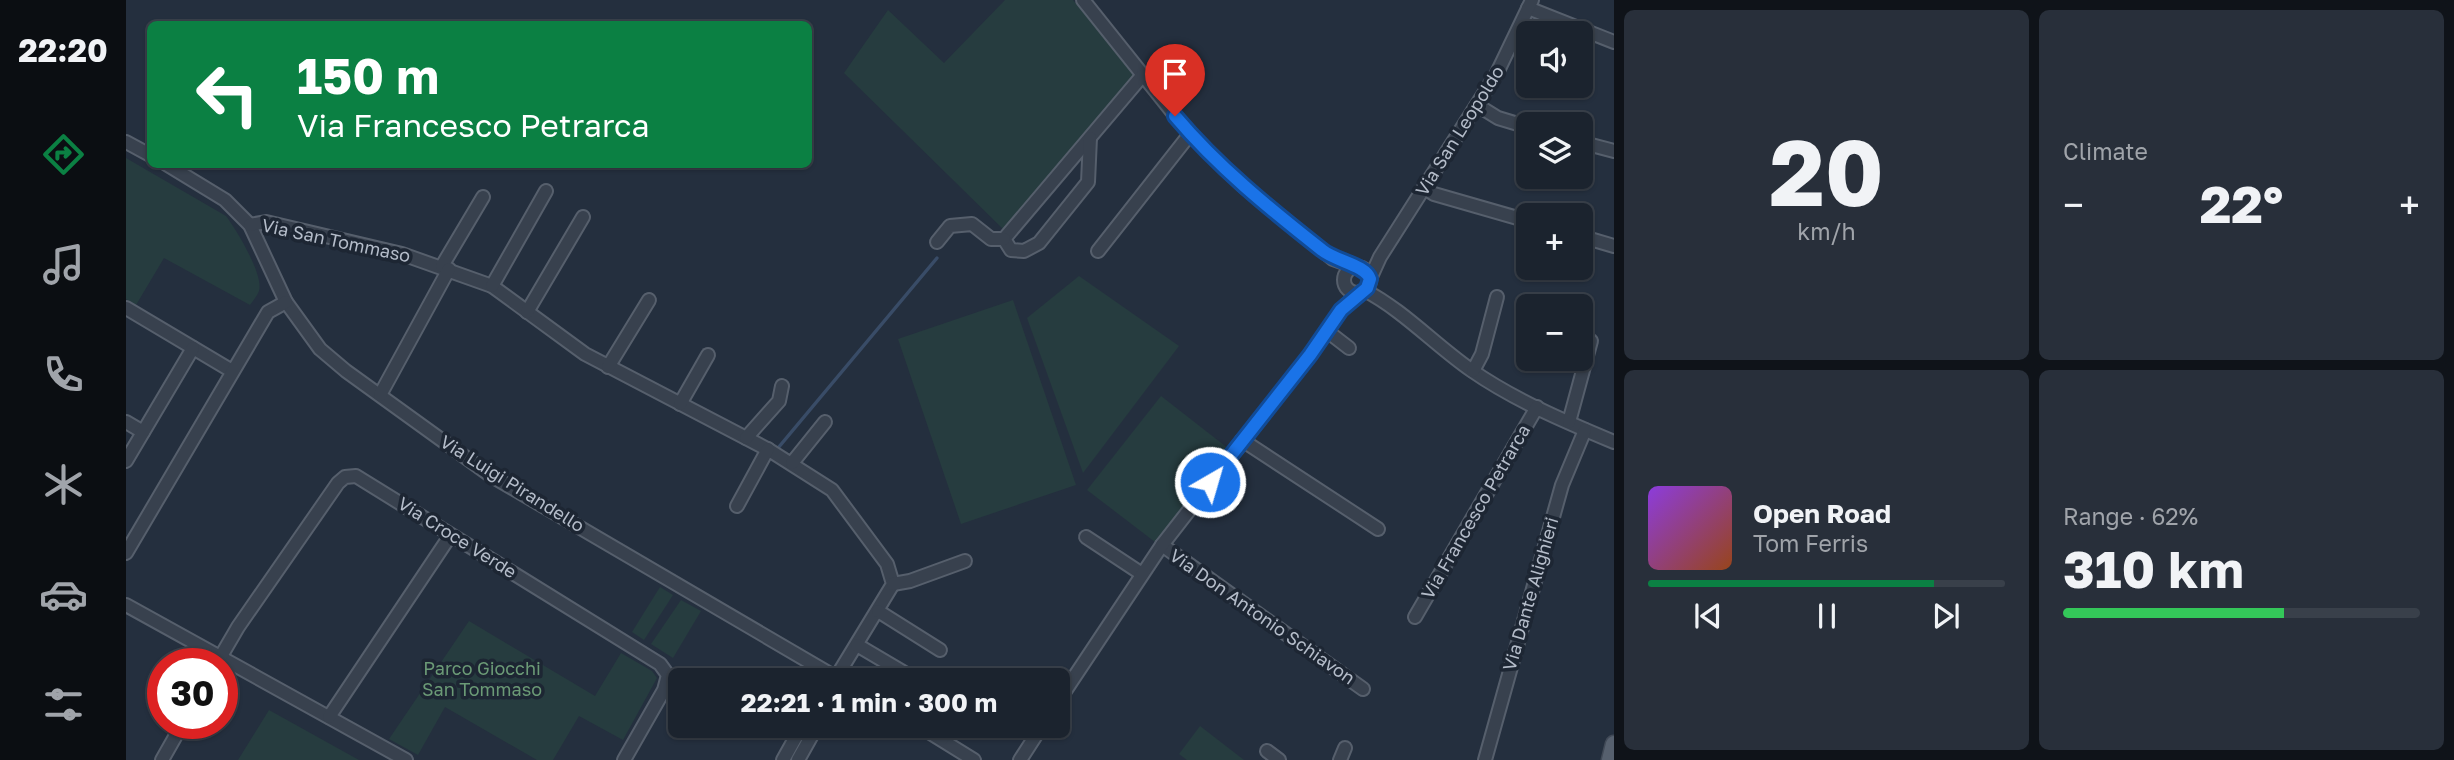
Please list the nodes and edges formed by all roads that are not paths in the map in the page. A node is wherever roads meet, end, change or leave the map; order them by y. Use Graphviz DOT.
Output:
graph roads {
  1 [pos="1083,0"];
  2 [pos="1530,4"];
  3 [pos="1614,42"];
  4 [pos="1142,76"];
  5 [pos="1477,105"];
  6 [pos="1516,123"];
  7 [pos="1190,134"];
  8 [pos="1090,138"];
  9 [pos="126,142"];
  10 [pos="1593,145"];
  11 [pos="1614,151"];
  12 [pos="147,153"];
  13 [pos="173,168"];
  14 [pos="1425,188"];
  15 [pos="546,191"];
  16 [pos="483,197"];
  17 [pos="583,217"];
  18 [pos="1516,218"];
  19 [pos="250,225"];
  20 [pos="1004,239"];
  21 [pos="1593,240"];
  22 [pos="937,242"];
  23 [pos="1614,246"];
  24 [pos="1098,251"];
  25 [pos="1380,257"];
  26 [pos="1333,259"];
  27 [pos="1357,267"];
  28 [pos="446,268"];
  29 [pos="1345,284"];
  30 [pos="492,286"];
  31 [pos="1366,286"];
  32 [pos="1497,297"];
  33 [pos="649,300"];
  34 [pos="286,302"];
  35 [pos="126,308"];
  36 [pos="1341,310"];
  37 [pos="527,312"];
  38 [pos="1327,331"];
  39 [pos="193,348"];
  40 [pos="1349,348"];
  41 [pos="708,355"];
  42 [pos="608,367"];
  43 [pos="232,371"];
  44 [pos="1473,371"];
  45 [pos="1583,371"];
  46 [pos="782,386"];
  47 [pos="380,395"];
  48 [pos="680,404"];
  49 [pos="1537,407"];
  50 [pos="126,422"];
  51 [pos="825,422"];
  52 [pos="1569,422"];
  53 [pos="1585,430"];
  54 [pos="143,432"];
  55 [pos="746,438"];
  56 [pos="1242,440"];
  57 [pos="1614,442"];
  58 [pos="768,449"];
  59 [pos="126,461"];
  60 [pos="792,463"];
  61 [pos="737,506"];
  62 [pos="1378,529"];
  63 [pos="450,536"];
  64 [pos="1086,537"];
  65 [pos="130,538"];
  66 [pos="1161,545"];
  67 [pos="126,552"];
  68 [pos="965,561"];
  69 [pos="1142,575"];
  70 [pos="893,584"];
  71 [pos="126,605"];
  72 [pos="878,611"];
  73 [pos="1415,617"];
  74 [pos="857,645"];
  75 [pos="199,648"];
  76 [pos="226,648"];
  77 [pos="940,650"];
  78 [pos="817,668"];
  79 [pos="844,668"];
  80 [pos="896,668"];
  81 [pos="238,670"];
  82 [pos="1070,683"];
  83 [pos="1363,689"];
  84 [pos="329,718"];
  85 [pos="795,738"];
  86 [pos="810,738"];
  87 [pos="1034,738"];
  88 [pos="174,739"];
  89 [pos="942,739"];
  90 [pos="1614,744"];
  91 [pos="1345,747"];
  92 [pos="1267,751"];
  93 [pos="162,760"];
  94 [pos="406,760"];
  95 [pos="624,760"];
  96 [pos="783,760"];
  97 [pos="798,760"];
  98 [pos="974,760"];
  99 [pos="1020,760"];
  100 [pos="1279,760"];
  101 [pos="1340,760"];
  102 [pos="1485,760"];
  103 [pos="1610,760"];
  1 -- 4 [label="street"];
  2 -- 3 [label="street"];
  2 -- 5 [label="street, Via San Leopoldo"];
  4 -- 7 [label="street"];
  4 -- 8 [label="street"];
  5 -- 6 [label="street"];
  5 -- 14 [label="street, Via San Leopoldo"];
  7 -- 24 [label="street"];
  7 -- 26 [label="street"];
  8 -- 20 [label="street"];
  8 -- 20 [label="street"];
  9 -- 12 [label="street"];
  10 -- 11 [label="street"];
  13 -- 19 [label="street, Via San Tommaso"];
  14 -- 18 [label="street"];
  14 -- 25 [label="street, Via San Leopoldo"];
  15 -- 30 [label="street"];
  16 -- 28 [label="street"];
  17 -- 37 [label="street"];
  19 -- 28 [label="street, Via San Tommaso"];
  19 -- 34 [label="street, Via Luigi Pirandello"];
  20 -- 22 [label="street"];
  21 -- 23 [label="street"];
  25 -- 27 [label="street"];
  25 -- 31 [label="street, Via San Leopoldo"];
  26 -- 27 [label="street"];
  26 -- 29 [label="street"];
  27 -- 29 [label="street"];
  27 -- 31 [label="street"];
  28 -- 30 [label="street, Via San Tommaso"];
  28 -- 47 [label="street"];
  29 -- 31 [label="street"];
  29 -- 36 [label="street, Via Don Antonio Schiavon"];
  30 -- 37 [label="street, Via San Tommaso"];
  31 -- 36 [label="street, Via Don Antonio Schiavon"];
  31 -- 44 [label="street, Via Francesco Petrarca"];
  32 -- 44 [label="street"];
  33 -- 42 [label="street"];
  34 -- 43 [label="street"];
  34 -- 47 [label="street, Via Luigi Pirandello"];
  35 -- 39 [label="street"];
  36 -- 38 [label="street, Via Don Antonio Schiavon"];
  37 -- 42 [label="street, Via San Tommaso"];
  38 -- 40 [label="street"];
  38 -- 56 [label="street, Via Don Antonio Schiavon"];
  39 -- 43 [label="street"];
  39 -- 54 [label="street"];
  41 -- 48 [label="street"];
  42 -- 48 [label="street, Via San Tommaso"];
  43 -- 65 [label="street"];
  44 -- 49 [label="street, Via Francesco Petrarca"];
  45 -- 52 [label="street"];
  46 -- 55 [label="street"];
  47 -- 78 [label="street, Via Luigi Pirandello"];
  48 -- 55 [label="street, Via San Tommaso"];
  49 -- 52 [label="street, Via Francesco Petrarca"];
  49 -- 73 [label="street, Via Francesco Petrarca"];
  50 -- 54 [label="street"];
  51 -- 60 [label="street"];
  52 -- 53 [label="street, Via Francesco Petrarca"];
  53 -- 57 [label="street, Via Francesco Petrarca"];
  53 -- 102 [label="street, Via Dante Alighieri"];
  54 -- 59 [label="street"];
  55 -- 58 [label="street, Via San Tommaso"];
  56 -- 62 [label="street"];
  56 -- 66 [label="street, Via Don Antonio Schiavon"];
  58 -- 60 [label="street, Via San Tommaso"];
  58 -- 61 [label="street"];
  60 -- 70 [label="street, Via San Tommaso"];
  63 -- 76 [label="street, Via Croce Verde"];
  63 -- 84 [label="street"];
  63 -- 95 [label="street, Via Croce Verde"];
  64 -- 69 [label="street"];
  65 -- 67 [label="street"];
  66 -- 69 [label="street, Via Don Antonio Schiavon"];
  66 -- 83 [label="street, Via Don Antonio Schiavon"];
  68 -- 70 [label="street"];
  69 -- 82 [label="street, Via Don Antonio Schiavon"];
  70 -- 72 [label="street"];
  71 -- 75 [label="street"];
  72 -- 74 [label="street"];
  72 -- 77 [label="street"];
  74 -- 79 [label="street"];
  74 -- 80 [label="street"];
  81 -- 84 [label="street"];
  84 -- 94 [label="street"];
  85 -- 96 [label="street"];
  86 -- 97 [label="street"];
  87 -- 99 [label="street"];
  88 -- 93 [label="street"];
  89 -- 98 [label="street"];
  90 -- 103 [label="main road"];
  91 -- 101 [label="street"];
  92 -- 100 [label="street"];
}
